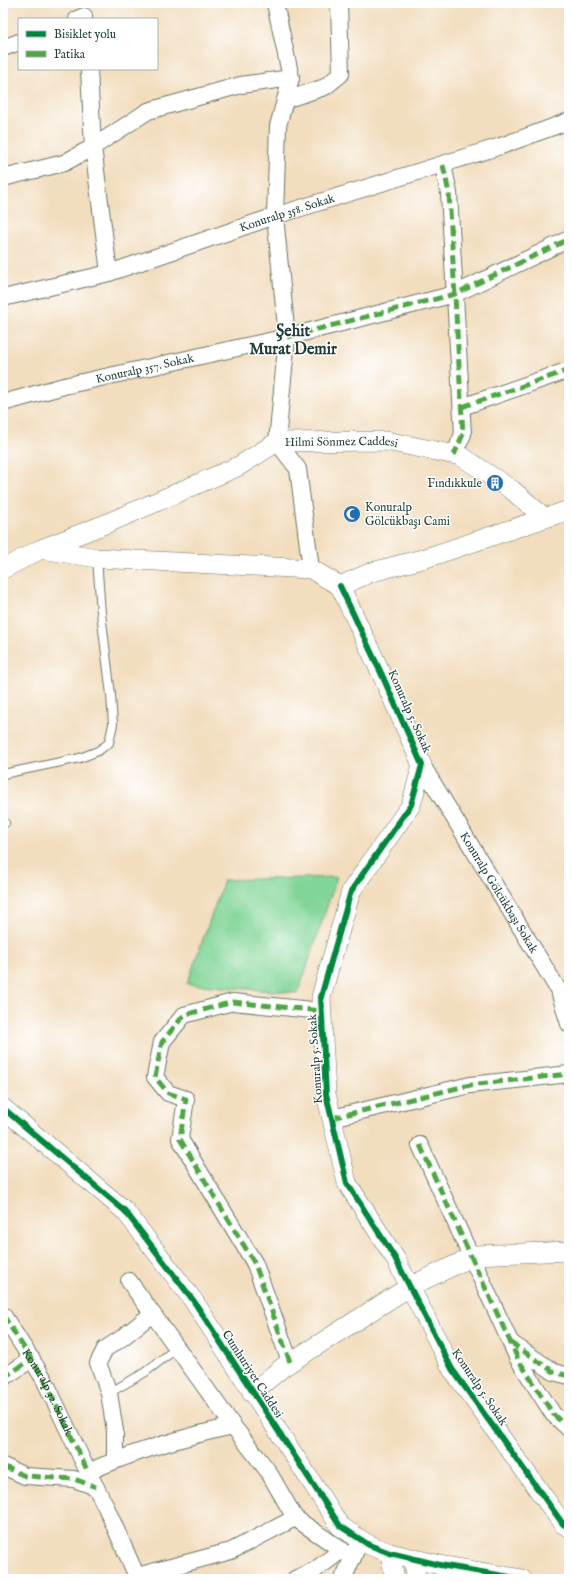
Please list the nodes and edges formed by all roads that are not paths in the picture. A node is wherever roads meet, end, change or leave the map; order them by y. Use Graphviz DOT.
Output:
graph roads {
  1 [pos="275,3"];
  2 [pos="339,3"];
  3 [pos="18,42"];
  4 [pos="3,48"];
  5 [pos="90,70"];
  6 [pos="291,78"];
  7 [pos="285,100"];
  8 [pos="569,121"];
  9 [pos="92,147"];
  10 [pos="443,164"];
  11 [pos="3,178"];
  12 [pos="275,216"];
  13 [pos="569,239"];
  14 [pos="109,273"];
  15 [pos="455,294"];
  16 [pos="3,298"];
  17 [pos="287,337"];
  18 [pos="569,370"];
  19 [pos="3,403"];
  20 [pos="462,407"];
  21 [pos="277,442"];
  22 [pos="454,455"];
  23 [pos="569,510"];
  24 [pos="545,518"];
  25 [pos="41,549"];
  26 [pos="97,558"];
  27 [pos="3,569"];
  28 [pos="311,569"];
  29 [pos="340,586"];
  30 [pos="422,765"];
  31 [pos="3,774"];
  32 [pos="322,1012"];
  33 [pos="569,1024"];
  34 [pos="569,1074"];
  35 [pos="3,1108"];
  36 [pos="332,1118"];
  37 [pos="420,1145"];
  38 [pos="569,1252"];
  39 [pos="471,1258"];
  40 [pos="129,1281"];
  41 [pos="409,1287"];
  42 [pos="152,1314"];
  43 [pos="3,1315"];
  44 [pos="510,1342"];
  45 [pos="177,1348"];
  46 [pos="32,1359"];
  47 [pos="290,1362"];
  48 [pos="569,1376"];
  49 [pos="3,1378"];
  50 [pos="109,1393"];
  51 [pos="252,1393"];
  52 [pos="233,1426"];
  53 [pos="569,1429"];
  54 [pos="115,1460"];
  55 [pos="3,1466"];
  56 [pos="88,1472"];
  57 [pos="96,1487"];
  58 [pos="295,1518"];
  59 [pos="569,1527"];
  60 [pos="361,1539"];
  61 [pos="390,1553"];
  62 [pos="347,1554"];
  63 [pos="413,1559"];
  64 [pos="137,1577"];
  65 [pos="295,1579"];
  66 [pos="343,1579"];
  67 [pos="395,1579"];
  68 [pos="417,1579"];
  69 [pos="522,1579"];
  1 -- 6 [label="street"];
  2 -- 7 [label="street"];
  3 -- 4 [label="street"];
  5 -- 9 [label="street"];
  6 -- 7 [label="street"];
  6 -- 9 [label="street"];
  7 -- 12 [label="street"];
  8 -- 10 [label="street, Konuralp 358. Sokak"];
  9 -- 11 [label="street"];
  9 -- 14 [label="street"];
  10 -- 12 [label="street, Konuralp 358. Sokak"];
  10 -- 15 [label="street"];
  12 -- 14 [label="street, Konuralp 358. Sokak"];
  12 -- 17 [label="street"];
  13 -- 15 [label="street, Konuralp 357. Sokak"];
  14 -- 16 [label="street, Konuralp 358. Sokak"];
  15 -- 17 [label="street, Konuralp 357. Sokak"];
  15 -- 20 [label="street"];
  17 -- 19 [label="street, Konuralp 357. Sokak"];
  17 -- 21 [label="street"];
  18 -- 20 [label="street"];
  20 -- 22 [label="street"];
  21 -- 22 [label="street, Hilmi Sönmez Caddesi"];
  21 -- 25 [label="street, Hilmi Sönmez Caddesi"];
  21 -- 28 [label="street"];
  22 -- 24 [label="street, Hilmi Sönmez Caddesi"];
  23 -- 24 [label="street"];
  24 -- 29 [label="street"];
  25 -- 26 [label="street"];
  25 -- 27 [label="street, Hilmi Sönmez Caddesi"];
  26 -- 28 [label="street"];
  26 -- 31 [label="lane"];
  28 -- 29 [label="street"];
  29 -- 30 [label="street, Konuralp 5. Sokak"];
  30 -- 32 [label="street, Konuralp 5. Sokak"];
  30 -- 33 [label="street, Konuralp Gölcükbaşı Sokak"];
  32 -- 36 [label="street, Konuralp 5. Sokak"];
  32 -- 47 [label="street"];
  34 -- 36 [label="street"];
  35 -- 51 [label="street, Cumhuriyet Caddesi"];
  36 -- 41 [label="street, Konuralp 5. Sokak"];
  37 -- 39 [label="street"];
  38 -- 39 [label="street"];
  39 -- 41 [label="street"];
  39 -- 44 [label="street"];
  40 -- 42 [label="street"];
  41 -- 47 [label="street"];
  41 -- 59 [label="street, Konuralp 5. Sokak"];
  42 -- 45 [label="street"];
  42 -- 50 [label="street"];
  43 -- 46 [label="street, Konuralp 32. Sokak"];
  44 -- 48 [label="street"];
  44 -- 53 [label="street"];
  45 -- 50 [label="lane"];
  45 -- 52 [label="street"];
  46 -- 49 [label="street"];
  46 -- 56 [label="street, Konuralp 32. Sokak"];
  47 -- 51 [label="street"];
  50 -- 54 [label="street"];
  51 -- 60 [label="street, Cumhuriyet Caddesi"];
  52 -- 54 [label="street"];
  52 -- 58 [label="street"];
  54 -- 56 [label="street"];
  55 -- 57 [label="street"];
  56 -- 57 [label="street, Konuralp 32. Sokak"];
  57 -- 64 [label="street, Konuralp 32. Sokak"];
  58 -- 62 [label="street"];
  58 -- 64 [label="street"];
  60 -- 61 [label="street, Cumhuriyet Caddesi"];
  60 -- 62 [label="street"];
  61 -- 63 [label="street, Cumhuriyet Caddesi"];
  61 -- 67 [label="street"];
  62 -- 65 [label="street"];
  62 -- 66 [label="street"];
  63 -- 68 [label="street"];
  63 -- 69 [label="street, Cumhuriyet Caddesi"];
}
